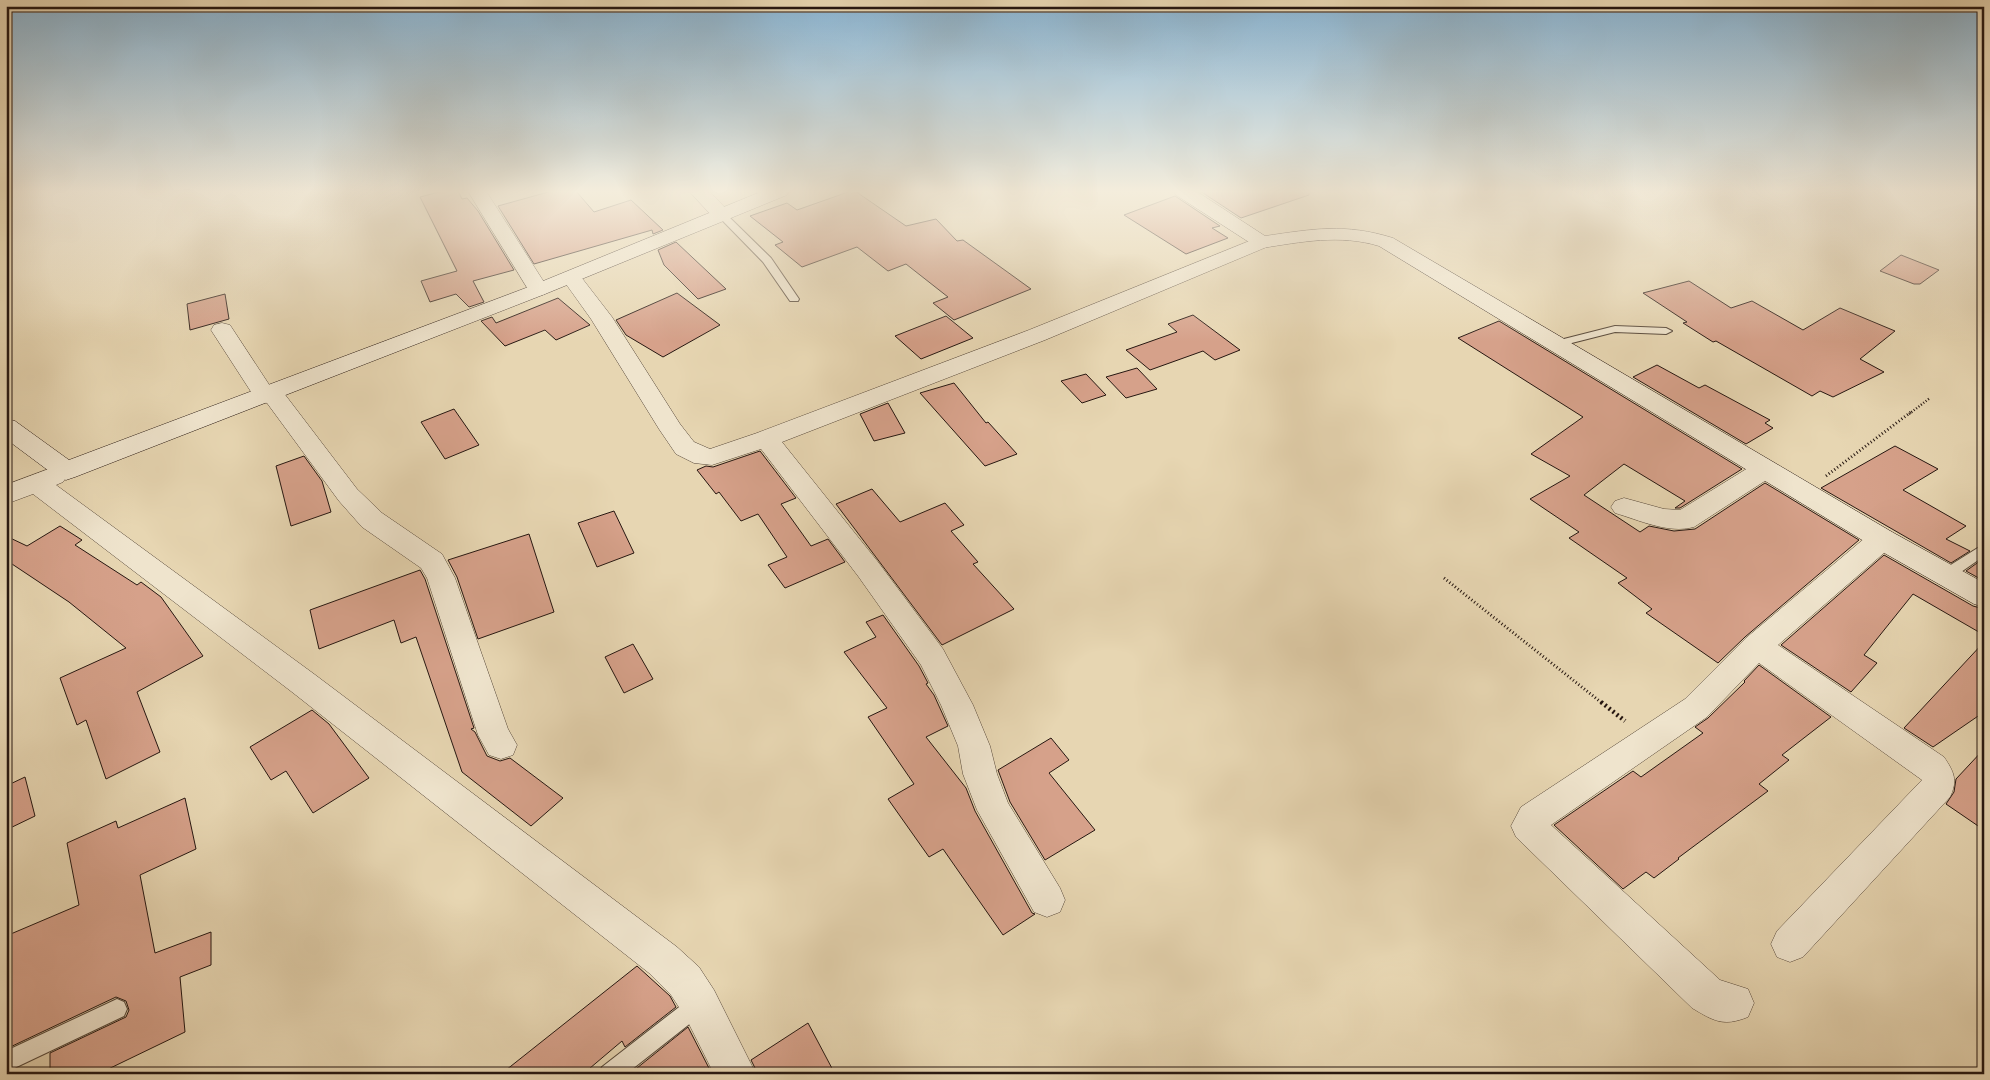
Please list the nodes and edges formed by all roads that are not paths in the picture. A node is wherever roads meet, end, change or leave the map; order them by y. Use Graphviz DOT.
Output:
graph roads {
  1 [pos="508,241"];
  2 [pos="658,241"];
  3 [pos="748,241"];
  4 [pos="1267,241"];
  5 [pos="1384,241"];
  6 [pos="1262,242"];
  7 [pos="571,277"];
  8 [pos="538,290"];
  9 [pos="794,299"];
  10 [pos="222,330"];
  11 [pos="1666,331"];
  12 [pos="1556,344"];
  13 [pos="269,394"];
  14 [pos="6,427"];
  15 [pos="766,439"];
  16 [pos="1765,469"];
  17 [pos="66,471"];
  18 [pos="16,480"];
  19 [pos="6,495"];
  20 [pos="1624,507"];
  21 [pos="1882,539"];
  22 [pos="1984,549"];
  23 [pos="1946,575"];
  24 [pos="1984,596"];
  25 [pos="1757,646"];
  26 [pos="500,744"];
  27 [pos="1047,900"];
  28 [pos="1790,944"];
  29 [pos="1734,1003"];
  30 [pos="700,1004"];
  31 [pos="117,1009"];
  32 [pos="6,1062"];
  33 [pos="609,1074"];
  34 [pos="736,1074"];
  1 -- 8 [label="street"];
  2 -- 7 [label="street"];
  3 -- 9 [label="lane"];
  4 -- 6 [label="street"];
  5 -- 12 [label="street"];
  6 -- 15 [label="street"];
  7 -- 8 [label="street"];
  7 -- 15 [label="street"];
  8 -- 13 [label="street"];
  10 -- 13 [label="street"];
  11 -- 12 [label="lane"];
  12 -- 16 [label="street"];
  13 -- 17 [label="street"];
  13 -- 26 [label="street"];
  14 -- 17 [label="street"];
  15 -- 27 [label="street"];
  16 -- 20 [label="street"];
  16 -- 21 [label="street"];
  17 -- 18 [label="street"];
  18 -- 19 [label="street"];
  18 -- 30 [label="street"];
  21 -- 23 [label="street"];
  21 -- 25 [label="street"];
  22 -- 23 [label="lane"];
  23 -- 24 [label="street"];
  25 -- 28 [label="street"];
  25 -- 29 [label="street"];
  30 -- 33 [label="lane"];
  30 -- 34 [label="street"];
  31 -- 32 [label="lane"];
}
